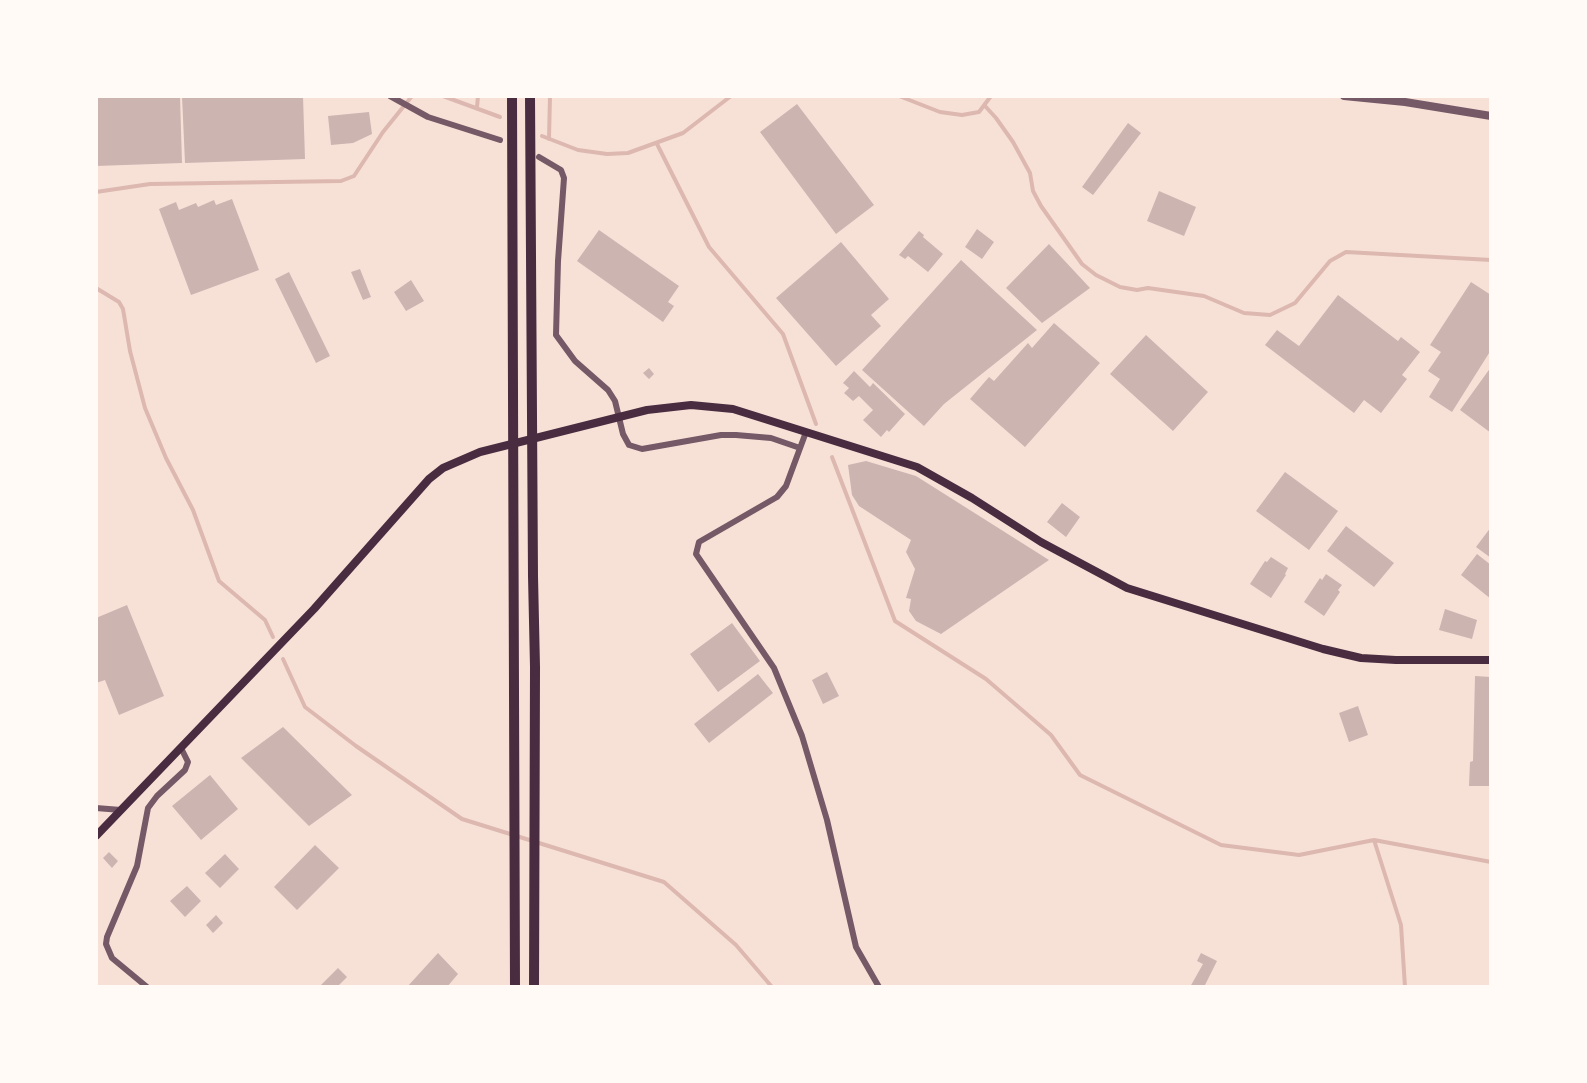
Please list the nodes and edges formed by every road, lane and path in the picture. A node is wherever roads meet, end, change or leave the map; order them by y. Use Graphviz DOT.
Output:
graph roads {
  1 [pos="512,96"];
  2 [pos="530,96"];
  3 [pos="1344,96"];
  4 [pos="392,97"];
  5 [pos="1491,116"];
  6 [pos="500,140"];
  7 [pos="539,157"];
  8 [pos="806,432"];
  9 [pos="800,448"];
  10 [pos="1491,660"];
  11 [pos="182,748"];
  12 [pos="96,808"];
  13 [pos="122,810"];
  14 [pos="96,836"];
  15 [pos="147,987"];
  16 [pos="516,987"];
  17 [pos="534,987"];
  18 [pos="879,987"];
  1 -- 16 [label="highway"];
  2 -- 17 [label="highway"];
  3 -- 5 [label="street"];
  4 -- 6 [label="street"];
  7 -- 9 [label="street"];
  8 -- 9 [label="street"];
  8 -- 10 [label="main road"];
  8 -- 11 [label="main road"];
  9 -- 18 [label="street"];
  11 -- 13 [label="main road"];
  11 -- 15 [label="street"];
  12 -- 13 [label="street"];
  13 -- 14 [label="main road"];
}
